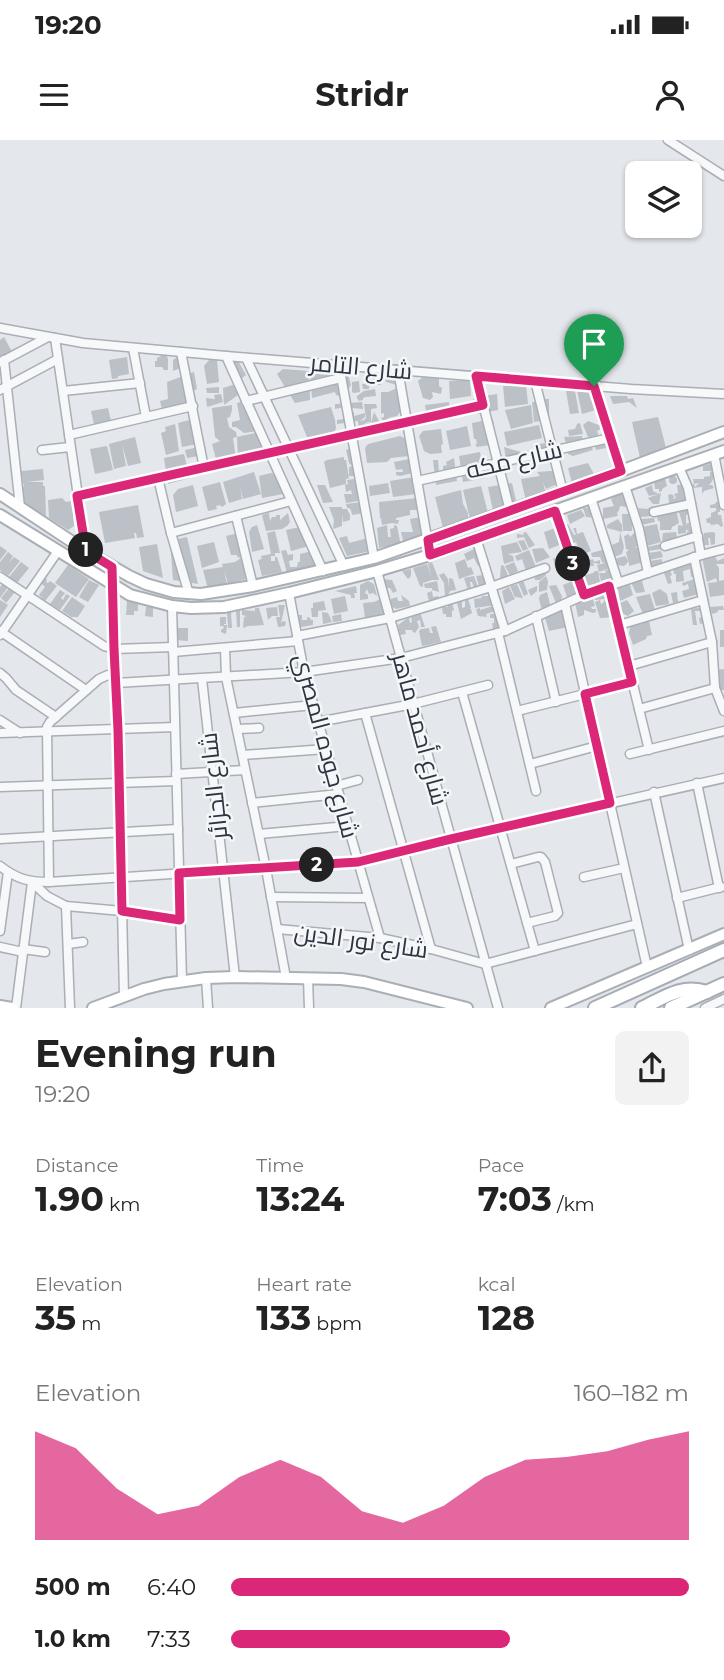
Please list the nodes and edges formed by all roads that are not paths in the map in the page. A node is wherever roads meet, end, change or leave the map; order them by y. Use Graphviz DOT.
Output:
graph roads {
  1 [pos="668,140"];
  2 [pos="677,143"];
  3 [pos="724,176"];
  4 [pos="0,328"];
  5 [pos="51,337"];
  6 [pos="133,348"];
  7 [pos="181,352"];
  8 [pos="226,356"];
  9 [pos="246,358"];
  10 [pos="58,359"];
  11 [pos="2,361"];
  12 [pos="339,365"];
  13 [pos="398,370"];
  14 [pos="476,376"];
  15 [pos="341,378"];
  16 [pos="535,381"];
  17 [pos="140,383"];
  18 [pos="594,386"];
  19 [pos="4,388"];
  20 [pos="63,391"];
  21 [pos="724,394"];
  22 [pos="264,397"];
  23 [pos="246,401"];
  24 [pos="483,405"];
  25 [pos="192,407"];
  26 [pos="146,417"];
  27 [pos="406,422"];
  28 [pos="724,432"];
  29 [pos="69,435"];
  30 [pos="350,435"];
  31 [pos="610,438"];
  32 [pos="70,446"];
  33 [pos="686,446"];
  34 [pos="288,449"];
  35 [pos="42,450"];
  36 [pos="552,451"];
  37 [pos="270,453"];
  38 [pos="719,453"];
  39 [pos="693,462"];
  40 [pos="497,463"];
  41 [pos="679,467"];
  42 [pos="204,468"];
  43 [pos="621,471"];
  44 [pos="158,478"];
  45 [pos="417,481"];
  46 [pos="625,486"];
  47 [pos="563,492"];
  48 [pos="0,494"];
  49 [pos="77,496"];
  50 [pos="592,498"];
  51 [pos="291,501"];
  52 [pos="691,504"];
  53 [pos="724,505"];
  54 [pos="20,507"];
  55 [pos="509,511"];
  56 [pos="555,511"];
  57 [pos="654,512"];
  58 [pos="236,516"];
  59 [pos="5,518"];
  60 [pos="171,533"];
  61 [pos="698,536"];
  62 [pos="476,538"];
  63 [pos="428,540"];
  64 [pos="665,545"];
  65 [pos="724,550"];
  66 [pos="58,551"];
  67 [pos="86,551"];
  68 [pos="430,555"];
  69 [pos="698,556"];
  70 [pos="374,558"];
  71 [pos="344,566"];
  72 [pos="112,567"];
  73 [pos="545,568"];
  74 [pos="323,571"];
  75 [pos="377,571"];
  76 [pos="648,573"];
  77 [pos="0,577"];
  78 [pos="618,582"];
  79 [pos="111,585"];
  80 [pos="253,586"];
  81 [pos="609,586"];
  82 [pos="492,587"];
  83 [pos="289,593"];
  84 [pos="190,594"];
  85 [pos="27,595"];
  86 [pos="584,595"];
  87 [pos="704,600"];
  88 [pos="565,604"];
  89 [pos="172,606"];
  90 [pos="536,616"];
  91 [pos="390,618"];
  92 [pos="619,625"];
  93 [pos="502,632"];
  94 [pos="0,633"];
  95 [pos="297,638"];
  96 [pos="712,642"];
  97 [pos="225,648"];
  98 [pos="114,649"];
  99 [pos="173,650"];
  100 [pos="401,658"];
  101 [pos="629,666"];
  102 [pos="304,672"];
  103 [pos="0,673"];
  104 [pos="226,677"];
  105 [pos="116,679"];
  106 [pos="202,679"];
  107 [pos="174,681"];
  108 [pos="632,682"];
  109 [pos="488,685"];
  110 [pos="715,688"];
  111 [pos="86,690"];
  112 [pos="462,692"];
  113 [pos="585,694"];
  114 [pos="556,702"];
  115 [pos="414,704"];
  116 [pos="313,705"];
  117 [pos="639,709"];
  118 [pos="517,711"];
  119 [pos="724,711"];
  120 [pos="234,713"];
  121 [pos="365,713"];
  122 [pos="56,717"];
  123 [pos="0,720"];
  124 [pos="318,722"];
  125 [pos="175,727"];
  126 [pos="259,728"];
  127 [pos="237,729"];
  128 [pos="118,730"];
  129 [pos="724,731"];
  130 [pos="0,733"];
  131 [pos="20,733"];
  132 [pos="47,733"];
  133 [pos="597,746"];
  134 [pos="326,749"];
  135 [pos="649,750"];
  136 [pos="630,754"];
  137 [pos="243,755"];
  138 [pos="530,764"];
  139 [pos="245,770"];
  140 [pos="212,772"];
  141 [pos="176,778"];
  142 [pos="724,778"];
  143 [pos="358,780"];
  144 [pos="697,783"];
  145 [pos="120,784"];
  146 [pos="48,785"];
  147 [pos="0,787"];
  148 [pos="337,790"];
  149 [pos="536,790"];
  150 [pos="654,792"];
  151 [pos="253,803"];
  152 [pos="610,803"];
  153 [pos="348,826"];
  154 [pos="500,828"];
  155 [pos="178,829"];
  156 [pos="120,832"];
  157 [pos="259,834"];
  158 [pos="48,836"];
  159 [pos="0,839"];
  160 [pos="451,839"];
  161 [pos="403,851"];
  162 [pos="358,862"];
  163 [pos="511,864"];
  164 [pos="0,866"];
  165 [pos="624,868"];
  166 [pos="266,869"];
  167 [pos="223,871"];
  168 [pos="8,872"];
  169 [pos="179,873"];
  170 [pos="121,877"];
  171 [pos="584,877"];
  172 [pos="32,882"];
  173 [pos="49,882"];
  174 [pos="721,887"];
  175 [pos="271,897"];
  176 [pos="368,898"];
  177 [pos="677,898"];
  178 [pos="66,906"];
  179 [pos="122,911"];
  180 [pos="180,920"];
  181 [pos="527,923"];
  182 [pos="637,924"];
  183 [pos="277,929"];
  184 [pos="0,930"];
  185 [pos="724,934"];
  186 [pos="380,938"];
  187 [pos="83,942"];
  188 [pos="68,944"];
  189 [pos="0,947"];
  190 [pos="431,949"];
  191 [pos="689,950"];
  192 [pos="724,950"];
  193 [pos="23,951"];
  194 [pos="535,951"];
  195 [pos="45,952"];
  196 [pos="485,964"];
  197 [pos="647,967"];
  198 [pos="235,977"];
  199 [pos="206,978"];
  200 [pos="286,978"];
  201 [pos="308,978"];
  202 [pos="182,981"];
  203 [pos="724,984"];
  204 [pos="707,992"];
  205 [pos="124,996"];
  206 [pos="724,999"];
  207 [pos="0,1006"];
  208 [pos="14,1008"];
  209 [pos="70,1008"];
  210 [pos="93,1008"];
  211 [pos="208,1008"];
  212 [pos="309,1008"];
  213 [pos="467,1008"];
  214 [pos="498,1008"];
  215 [pos="551,1008"];
  216 [pos="595,1008"];
  217 [pos="642,1008"];
  218 [pos="671,1008"];
  219 [pos="705,1008"];
  1 -- 2 [label="street"];
  2 -- 3 [label="street"];
  4 -- 5 [label="street, شارع التامر"];
  5 -- 6 [label="street, شارع التامر"];
  5 -- 10 [label="street"];
  5 -- 11 [label="street"];
  6 -- 7 [label="street, شارع التامر"];
  6 -- 17 [label="street"];
  7 -- 8 [label="street, شارع التامر"];
  7 -- 25 [label="street"];
  8 -- 9 [label="street, شارع التامر"];
  8 -- 23 [label="street"];
  9 -- 12 [label="street, شارع التامر"];
  9 -- 22 [label="street"];
  10 -- 19 [label="street"];
  10 -- 20 [label="street"];
  11 -- 19 [label="street"];
  12 -- 13 [label="street, شارع التامر"];
  12 -- 15 [label="street"];
  13 -- 14 [label="street, شارع التامر"];
  13 -- 27 [label="street"];
  14 -- 16 [label="street, شارع التامر"];
  14 -- 24 [label="street"];
  15 -- 22 [label="street"];
  15 -- 30 [label="street"];
  16 -- 18 [label="street, شارع التامر"];
  16 -- 36 [label="street"];
  17 -- 20 [label="street"];
  17 -- 26 [label="street"];
  18 -- 21 [label="street, شارع التامر"];
  18 -- 31 [label="street"];
  19 -- 54 [label="street"];
  20 -- 29 [label="street"];
  22 -- 23 [label="street"];
  22 -- 34 [label="street"];
  23 -- 37 [label="street"];
  24 -- 27 [label="street"];
  24 -- 40 [label="street"];
  25 -- 26 [label="street"];
  25 -- 42 [label="street"];
  26 -- 29 [label="street"];
  27 -- 30 [label="street"];
  27 -- 45 [label="street"];
  28 -- 33 [label="street"];
  29 -- 32 [label="street"];
  30 -- 34 [label="street"];
  30 -- 70 [label="street"];
  31 -- 36 [label="street, شارع مكه"];
  31 -- 43 [label="street"];
  32 -- 35 [label="street"];
  32 -- 49 [label="street"];
  33 -- 39 [label="street"];
  33 -- 43 [label="street"];
  34 -- 37 [label="street"];
  34 -- 71 [label="street"];
  36 -- 40 [label="street, شارع مكه"];
  36 -- 47 [label="street"];
  37 -- 42 [label="street"];
  37 -- 51 [label="street"];
  38 -- 39 [label="street"];
  38 -- 53 [label="street"];
  39 -- 41 [label="street"];
  40 -- 45 [label="street, شارع مكه"];
  40 -- 55 [label="street"];
  41 -- 46 [label="street"];
  41 -- 52 [label="street"];
  42 -- 44 [label="street"];
  43 -- 47 [label="street"];
  44 -- 49 [label="street"];
  44 -- 60 [label="street"];
  45 -- 63 [label="street"];
  46 -- 50 [label="street"];
  46 -- 76 [label="street"];
  47 -- 55 [label="street"];
  48 -- 54 [label="street"];
  49 -- 67 [label="street"];
  50 -- 56 [label="street"];
  50 -- 78 [label="street"];
  51 -- 58 [label="street"];
  51 -- 74 [label="street"];
  52 -- 57 [label="street"];
  52 -- 61 [label="street"];
  54 -- 59 [label="street"];
  54 -- 67 [label="street"];
  55 -- 63 [label="street"];
  56 -- 62 [label="street"];
  56 -- 86 [label="street"];
  58 -- 60 [label="street"];
  58 -- 80 [label="street"];
  59 -- 66 [label="street"];
  60 -- 84 [label="street"];
  61 -- 64 [label="street"];
  61 -- 69 [label="street"];
  62 -- 68 [label="street"];
  62 -- 82 [label="street"];
  63 -- 68 [label="street"];
  63 -- 70 [label="street"];
  65 -- 69 [label="street"];
  66 -- 79 [label="street"];
  66 -- 85 [label="street"];
  67 -- 72 [label="street"];
  68 -- 75 [label="street"];
  69 -- 76 [label="street"];
  69 -- 87 [label="street"];
  70 -- 71 [label="street"];
  71 -- 74 [label="street"];
  72 -- 79 [label="street"];
  72 -- 84 [label="street"];
  73 -- 82 [label="street"];
  74 -- 80 [label="street"];
  75 -- 83 [label="street"];
  75 -- 91 [label="street, شارع أحمد ماهر"];
  76 -- 78 [label="street"];
  77 -- 85 [label="street"];
  78 -- 81 [label="street"];
  79 -- 89 [label="street"];
  79 -- 98 [label="street"];
  80 -- 84 [label="street"];
  81 -- 86 [label="street"];
  81 -- 92 [label="street"];
  82 -- 91 [label="street"];
  82 -- 93 [label="street"];
  83 -- 89 [label="street"];
  83 -- 95 [label="street, شارع جوده المصري"];
  85 -- 94 [label="street"];
  85 -- 98 [label="street"];
  86 -- 88 [label="street"];
  87 -- 92 [label="street"];
  87 -- 96 [label="street"];
  88 -- 90 [label="street"];
  88 -- 113 [label="street"];
  89 -- 99 [label="street"];
  90 -- 93 [label="street"];
  90 -- 114 [label="street"];
  91 -- 95 [label="street"];
  91 -- 100 [label="street, شارع أحمد ماهر"];
  92 -- 101 [label="street"];
  93 -- 100 [label="street"];
  93 -- 118 [label="street"];
  94 -- 111 [label="street"];
  95 -- 97 [label="street"];
  95 -- 102 [label="street, شارع جوده المصري"];
  96 -- 101 [label="street"];
  96 -- 110 [label="street"];
  97 -- 99 [label="street"];
  97 -- 104 [label="street"];
  98 -- 99 [label="street"];
  98 -- 105 [label="street"];
  99 -- 107 [label="street"];
  100 -- 102 [label="street"];
  100 -- 115 [label="street, شارع أحمد ماهر"];
  101 -- 108 [label="street"];
  102 -- 104 [label="street"];
  102 -- 116 [label="street, شارع جوده المصري"];
  103 -- 122 [label="street"];
  104 -- 106 [label="street"];
  104 -- 120 [label="street"];
  105 -- 107 [label="street"];
  105 -- 111 [label="street"];
  105 -- 128 [label="street"];
  106 -- 107 [label="street"];
  106 -- 140 [label="street, شارع الجزائر"];
  107 -- 125 [label="street"];
  108 -- 113 [label="street"];
  108 -- 117 [label="street"];
  109 -- 112 [label="street"];
  110 -- 117 [label="street"];
  110 -- 119 [label="street"];
  111 -- 122 [label="street"];
  112 -- 115 [label="street"];
  112 -- 154 [label="street"];
  113 -- 114 [label="street"];
  113 -- 133 [label="street"];
  114 -- 118 [label="street"];
  115 -- 121 [label="street"];
  115 -- 160 [label="street, شارع أحمد ماهر"];
  116 -- 120 [label="street"];
  116 -- 124 [label="street, شارع جوده المصري"];
  117 -- 135 [label="street"];
  118 -- 138 [label="street"];
  120 -- 127 [label="street"];
  121 -- 124 [label="street"];
  121 -- 161 [label="street"];
  122 -- 132 [label="street"];
  123 -- 131 [label="street"];
  124 -- 134 [label="street, شارع جوده المصري"];
  125 -- 128 [label="street"];
  125 -- 141 [label="street"];
  126 -- 127 [label="street"];
  127 -- 137 [label="street"];
  128 -- 132 [label="street"];
  128 -- 145 [label="street"];
  129 -- 135 [label="street"];
  130 -- 131 [label="street"];
  131 -- 132 [label="street"];
  132 -- 146 [label="street"];
  133 -- 138 [label="street"];
  133 -- 152 [label="street"];
  134 -- 137 [label="street"];
  134 -- 148 [label="street, شارع جوده المصري"];
  135 -- 136 [label="street"];
  137 -- 139 [label="street"];
  138 -- 149 [label="street"];
  139 -- 140 [label="street"];
  139 -- 151 [label="street"];
  140 -- 141 [label="street"];
  140 -- 167 [label="street, شارع الجزائر"];
  141 -- 145 [label="street"];
  141 -- 155 [label="street"];
  142 -- 144 [label="street"];
  143 -- 148 [label="street"];
  144 -- 150 [label="street"];
  144 -- 174 [label="street"];
  145 -- 146 [label="street"];
  145 -- 156 [label="street"];
  146 -- 147 [label="street"];
  146 -- 158 [label="street"];
  148 -- 151 [label="street"];
  148 -- 153 [label="street, شارع جوده المصري"];
  150 -- 152 [label="street"];
  150 -- 177 [label="street"];
  151 -- 157 [label="street"];
  152 -- 154 [label="street"];
  152 -- 165 [label="street"];
  153 -- 157 [label="street"];
  153 -- 162 [label="street, شارع جوده المصري"];
  154 -- 160 [label="street"];
  154 -- 163 [label="street"];
  155 -- 156 [label="street"];
  155 -- 169 [label="street"];
  156 -- 158 [label="street"];
  156 -- 170 [label="street"];
  157 -- 166 [label="street"];
  158 -- 159 [label="street"];
  158 -- 173 [label="street"];
  160 -- 161 [label="street"];
  160 -- 196 [label="street, شارع أحمد ماهر"];
  161 -- 162 [label="street"];
  161 -- 190 [label="street"];
  162 -- 166 [label="street"];
  162 -- 176 [label="street, شارع جوده المصري"];
  163 -- 181 [label="street"];
  163 -- 181 [label="street"];
  164 -- 168 [label="street"];
  165 -- 171 [label="street"];
  165 -- 182 [label="street"];
  166 -- 167 [label="street"];
  166 -- 175 [label="street"];
  167 -- 169 [label="street"];
  167 -- 198 [label="street, شارع الجزائر"];
  168 -- 172 [label="street"];
  168 -- 184 [label="street"];
  169 -- 170 [label="street"];
  169 -- 180 [label="street"];
  170 -- 173 [label="street"];
  170 -- 179 [label="street"];
  172 -- 173 [label="street"];
  172 -- 178 [label="street"];
  172 -- 193 [label="street"];
  174 -- 177 [label="street"];
  175 -- 176 [label="street"];
  175 -- 183 [label="street"];
  176 -- 186 [label="street, شارع جوده المصري"];
  177 -- 191 [label="street"];
  178 -- 179 [label="street"];
  178 -- 188 [label="street"];
  179 -- 180 [label="street"];
  179 -- 205 [label="street"];
  180 -- 202 [label="street"];
  181 -- 194 [label="street"];
  182 -- 194 [label="street"];
  182 -- 197 [label="street"];
  183 -- 186 [label="street, شارع نور الدين"];
  183 -- 200 [label="street"];
  185 -- 191 [label="street"];
  186 -- 190 [label="street, شارع نور الدين"];
  187 -- 188 [label="street"];
  188 -- 209 [label="street"];
  189 -- 193 [label="street"];
  190 -- 196 [label="street, شارع نور الدين"];
  191 -- 197 [label="street"];
  192 -- 216 [label="main road"];
  193 -- 195 [label="street"];
  193 -- 208 [label="street"];
  194 -- 196 [label="street"];
  196 -- 214 [label="street, شارع أحمد ماهر"];
  197 -- 215 [label="street"];
  198 -- 199 [label="street"];
  198 -- 200 [label="street"];
  199 -- 202 [label="street"];
  199 -- 211 [label="street"];
  200 -- 201 [label="street"];
  201 -- 212 [label="street"];
  201 -- 213 [label="street"];
  202 -- 205 [label="street"];
  203 -- 204 [label="main road"];
  204 -- 217 [label="main road"];
  204 -- 218 [label="main road"];
  205 -- 210 [label="street"];
  206 -- 219 [label="street"];
  207 -- 208 [label="street"];
}
